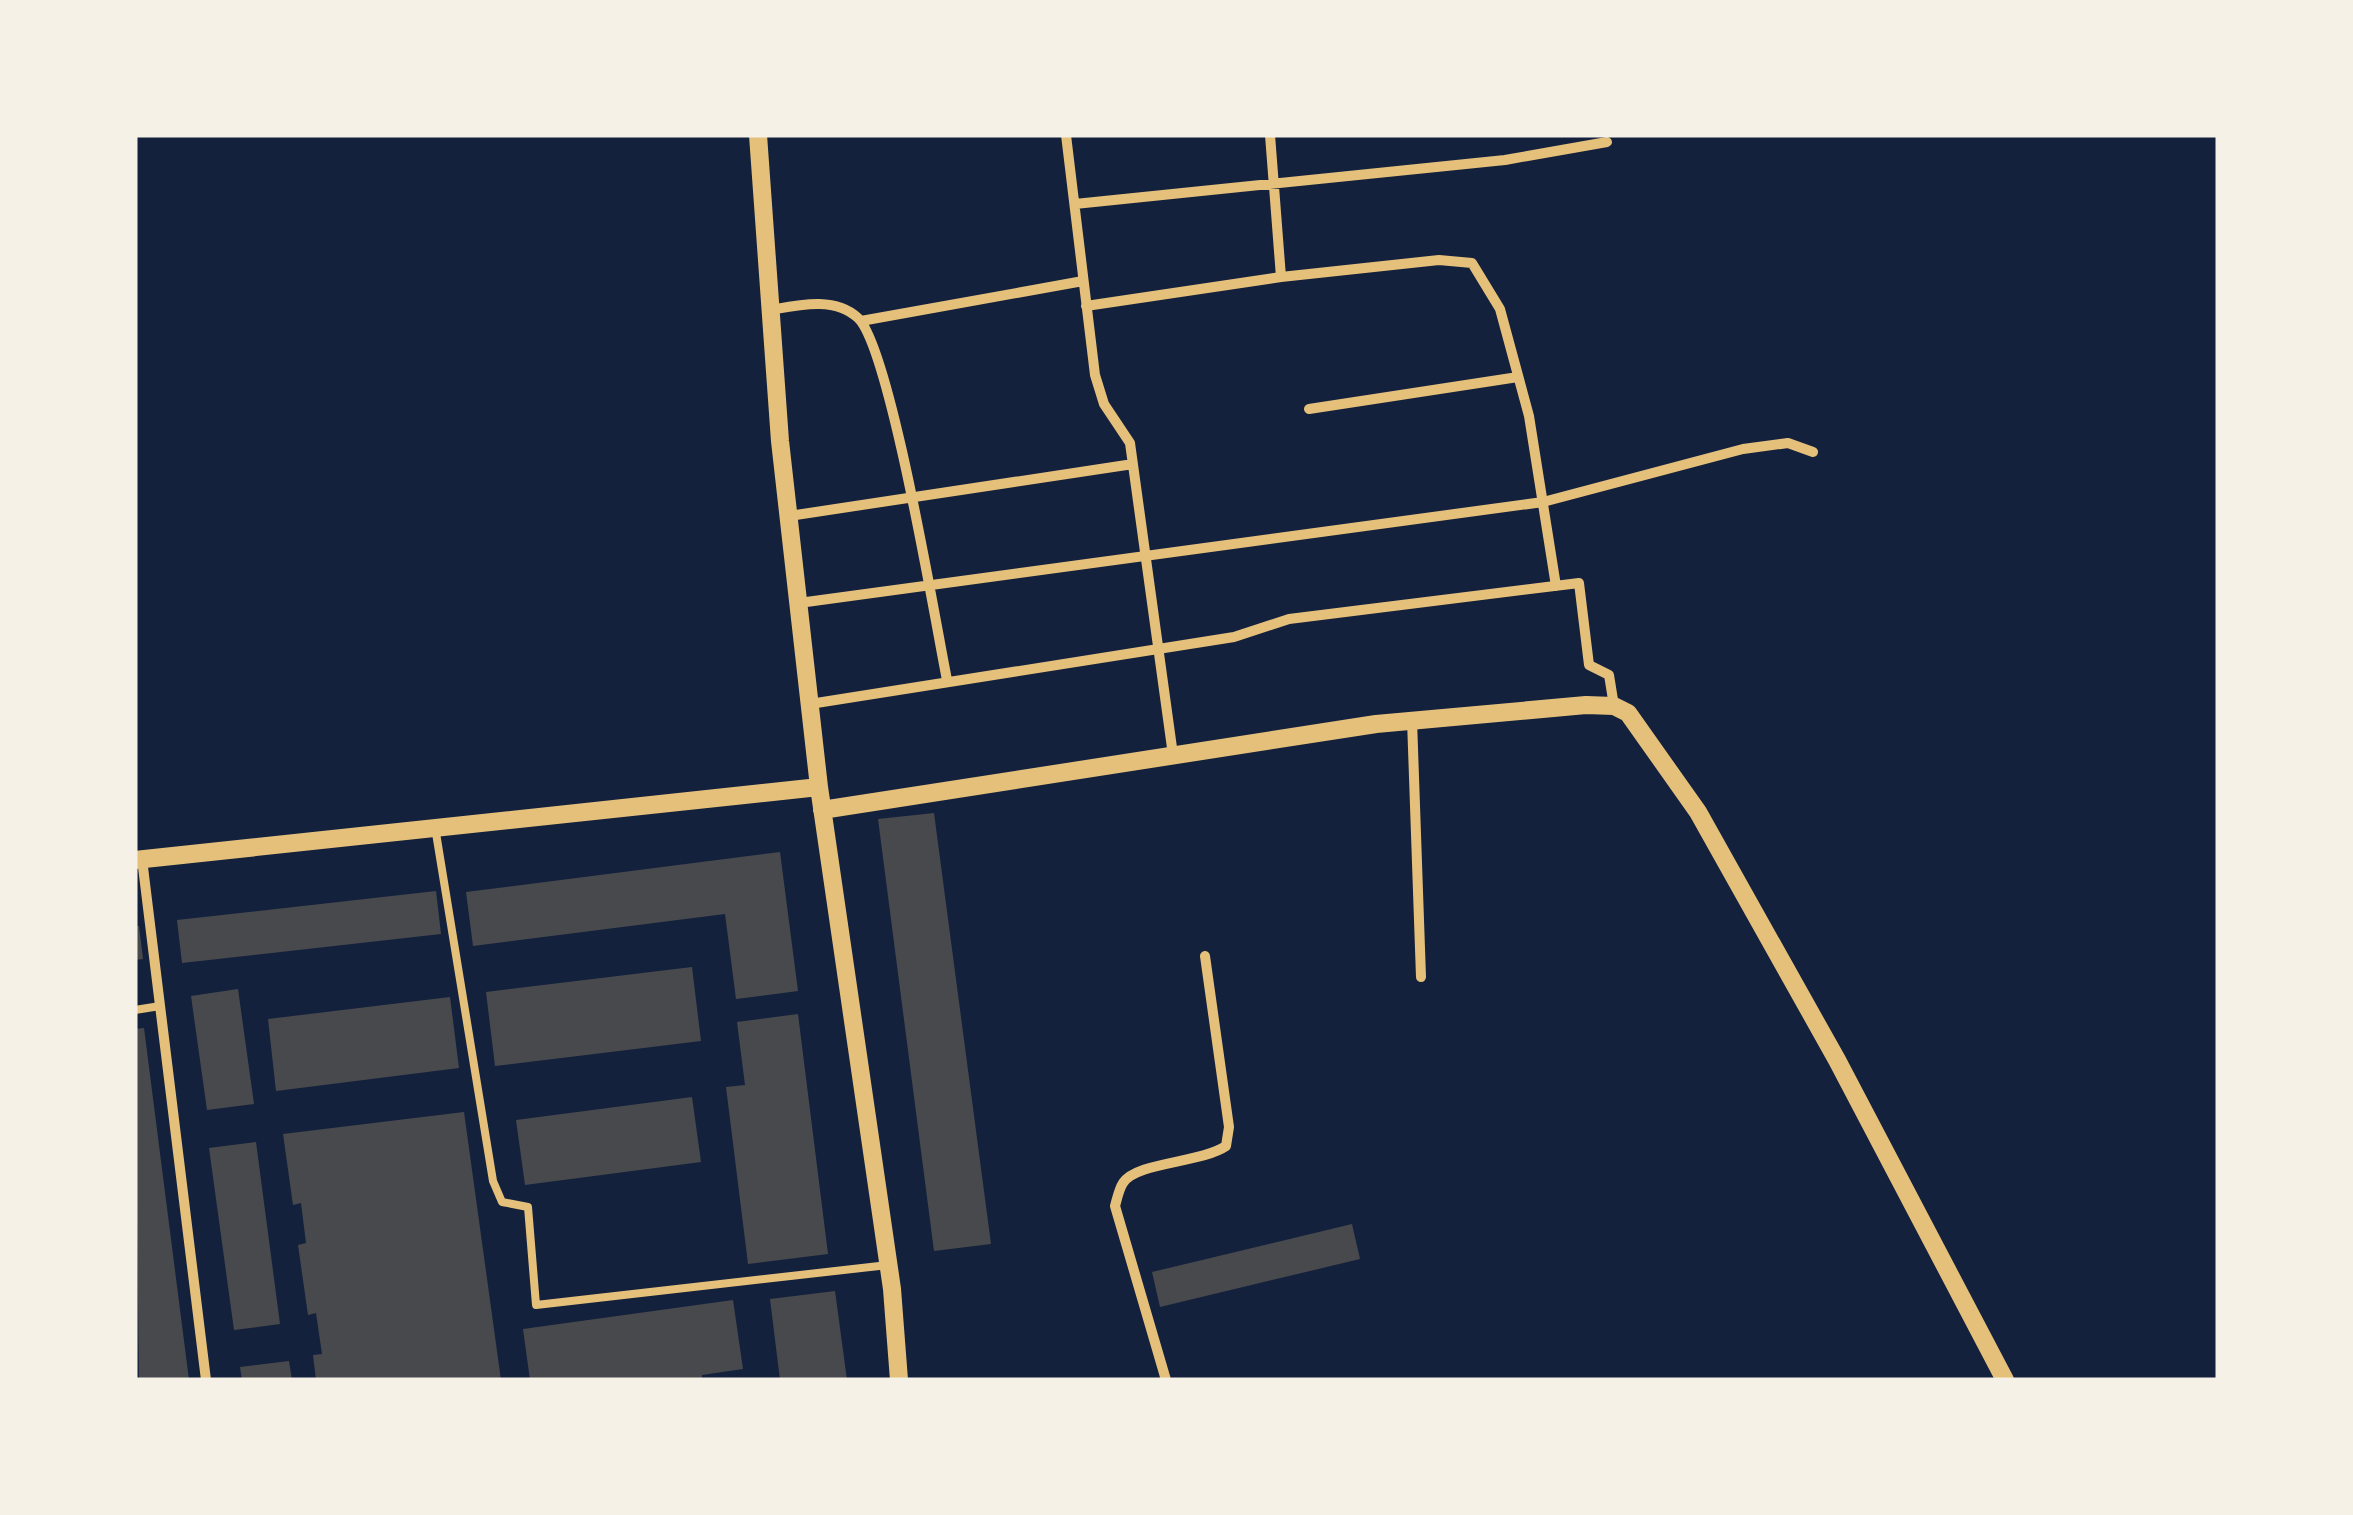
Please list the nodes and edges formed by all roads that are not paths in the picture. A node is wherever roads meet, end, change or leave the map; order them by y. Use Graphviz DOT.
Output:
graph roads {
  1 [pos="758,135"];
  2 [pos="1066,135"];
  3 [pos="1270,135"];
  4 [pos="1607,142"];
  5 [pos="1274,181"];
  6 [pos="1074,204"];
  7 [pos="1281,277"];
  8 [pos="1084,281"];
  9 [pos="1086,306"];
  10 [pos="770,310"];
  11 [pos="861,322"];
  12 [pos="1518,377"];
  13 [pos="1309,408"];
  14 [pos="1813,452"];
  15 [pos="1133,464"];
  16 [pos="910,496"];
  17 [pos="1542,502"];
  18 [pos="789,516"];
  19 [pos="1145,556"];
  20 [pos="928,586"];
  21 [pos="1556,586"];
  22 [pos="799,603"];
  23 [pos="1158,648"];
  24 [pos="947,680"];
  25 [pos="810,704"];
  26 [pos="1614,706"];
  27 [pos="1412,720"];
  28 [pos="1173,755"];
  29 [pos="819,787"];
  30 [pos="822,810"];
  31 [pos="435,827"];
  32 [pos="138,860"];
  33 [pos="1205,956"];
  34 [pos="1421,977"];
  35 [pos="160,1006"];
  36 [pos="135,1010"];
  37 [pos="888,1265"];
  38 [pos="206,1380"];
  39 [pos="900,1380"];
  40 [pos="1166,1380"];
  41 [pos="2006,1380"];
  1 -- 10 [label="street"];
  2 -- 6 [label="street"];
  3 -- 5 [label="street"];
  4 -- 5 [label="street"];
  5 -- 6 [label="street"];
  5 -- 7 [label="street"];
  6 -- 8 [label="street"];
  7 -- 9 [label="street"];
  7 -- 12 [label="street"];
  8 -- 9 [label="street"];
  8 -- 11 [label="street"];
  9 -- 15 [label="street"];
  10 -- 11 [label="street"];
  10 -- 18 [label="street"];
  11 -- 16 [label="street"];
  12 -- 13 [label="street"];
  12 -- 17 [label="street"];
  14 -- 17 [label="street"];
  15 -- 16 [label="street"];
  15 -- 19 [label="street"];
  16 -- 18 [label="street"];
  16 -- 20 [label="street"];
  17 -- 19 [label="street"];
  17 -- 21 [label="street"];
  18 -- 22 [label="street"];
  19 -- 20 [label="street"];
  19 -- 23 [label="street"];
  20 -- 22 [label="street"];
  20 -- 24 [label="street"];
  21 -- 23 [label="street"];
  21 -- 26 [label="street"];
  22 -- 25 [label="street"];
  23 -- 24 [label="street"];
  23 -- 28 [label="street"];
  24 -- 25 [label="street"];
  25 -- 29 [label="street"];
  26 -- 27 [label="street"];
  26 -- 41 [label="street"];
  27 -- 28 [label="street"];
  27 -- 34 [label="street"];
  28 -- 30 [label="street"];
  29 -- 30 [label="street"];
  29 -- 31 [label="street"];
  30 -- 37 [label="street"];
  31 -- 32 [label="street"];
  31 -- 37 [label="lane"];
  32 -- 35 [label="street"];
  33 -- 40 [label="street"];
  35 -- 36 [label="lane"];
  35 -- 38 [label="street"];
  37 -- 39 [label="street"];
}
